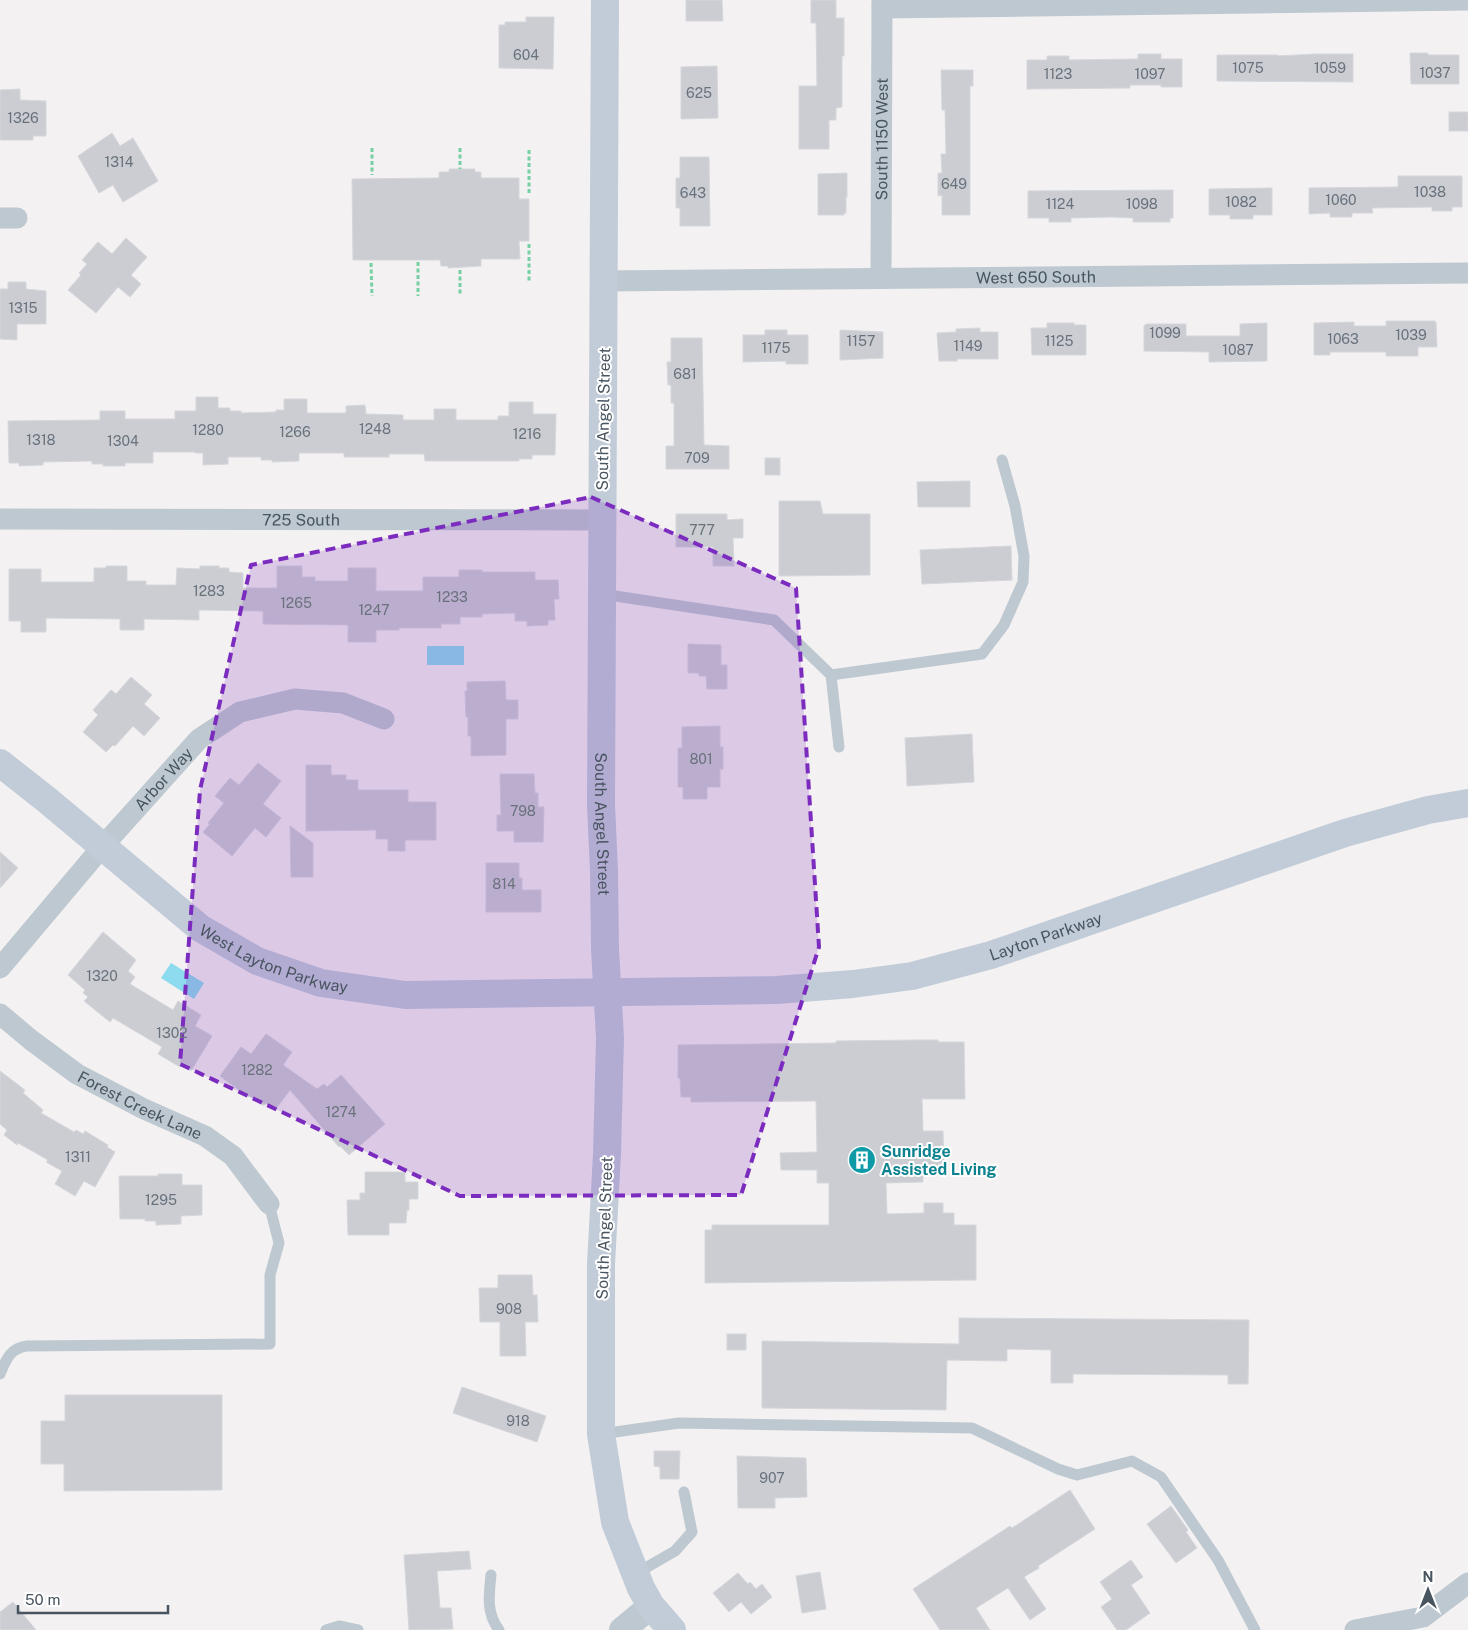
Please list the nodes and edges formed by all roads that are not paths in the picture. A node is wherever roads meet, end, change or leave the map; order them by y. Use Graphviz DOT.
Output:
graph roads {
  1 [pos="604,0"];
  2 [pos="1468,0"];
  3 [pos="882,4"];
  4 [pos="1468,273"];
  5 [pos="881,278"];
  6 [pos="604,281"];
  7 [pos="1002,460"];
  8 [pos="0,520"];
  9 [pos="602,520"];
  10 [pos="602,594"];
  11 [pos="831,675"];
  12 [pos="384,719"];
  13 [pos="840,747"];
  14 [pos="0,763"];
  15 [pos="1468,804"];
  16 [pos="102,847"];
  17 [pos="0,968"];
  18 [pos="608,993"];
  19 [pos="0,1014"];
  20 [pos="269,1204"];
  21 [pos="0,1374"];
  22 [pos="600,1434"];
  23 [pos="684,1492"];
  24 [pos="635,1574"];
  25 [pos="491,1575"];
  26 [pos="1468,1583"];
  27 [pos="651,1606"];
  28 [pos="326,1630"];
  29 [pos="358,1630"];
  30 [pos="499,1630"];
  31 [pos="622,1630"];
  32 [pos="672,1630"];
  33 [pos="1255,1630"];
  34 [pos="1355,1630"];
  1 -- 6 [label="main road, South Angel Street"];
  2 -- 3 [label="street"];
  3 -- 5 [label="street, South 1150 West"];
  4 -- 5 [label="street, West 650 South"];
  5 -- 6 [label="street, West 650 South"];
  6 -- 9 [label="main road, South Angel Street"];
  7 -- 11 [label="lane"];
  8 -- 9 [label="street, 725 South"];
  9 -- 10 [label="main road, South Angel Street"];
  10 -- 11 [label="lane"];
  10 -- 18 [label="main road, South Angel Street"];
  11 -- 13 [label="lane"];
  12 -- 16 [label="street, Arbor Way"];
  14 -- 16 [label="main road, West Layton Parkway"];
  15 -- 18 [label="main road, Layton Parkway"];
  16 -- 17 [label="street, Arbor Way"];
  16 -- 18 [label="main road, West Layton Parkway"];
  18 -- 22 [label="main road, South Angel Street"];
  19 -- 20 [label="street, Forest Creek Lane"];
  20 -- 21 [label="lane"];
  22 -- 24 [label="main road, South Angel Street"];
  22 -- 33 [label="lane"];
  23 -- 24 [label="lane"];
  24 -- 27 [label="main road, South Angel Street"];
  25 -- 30 [label="lane"];
  26 -- 34 [label="street"];
  27 -- 31 [label="street"];
  27 -- 32 [label="main road, South Angel Street"];
  28 -- 29 [label="lane"];
}
